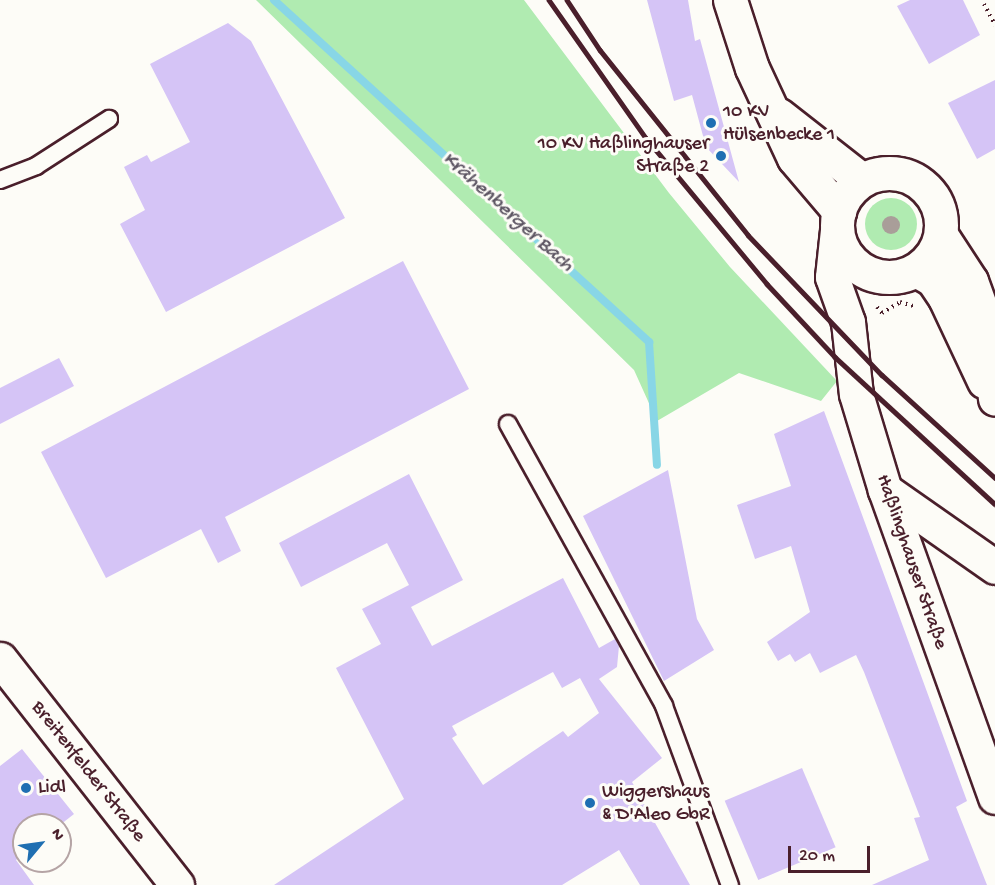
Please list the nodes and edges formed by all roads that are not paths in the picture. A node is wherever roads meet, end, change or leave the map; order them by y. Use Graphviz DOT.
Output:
graph roads {
  1 [pos="730,0"];
  2 [pos="773,110"];
  3 [pos="109,119"];
  4 [pos="0,180"];
  5 [pos="862,180"];
  6 [pos="838,220"];
  7 [pos="941,235"];
  8 [pos="916,270"];
  9 [pos="880,277"];
  10 [pos="848,322"];
  11 [pos="995,401"];
  12 [pos="508,424"];
  13 [pos="885,490"];
  14 [pos="995,567"];
  15 [pos="0,659"];
  16 [pos="995,797"];
  17 [pos="177,885"];
  18 [pos="730,885"];
  1 -- 2 [label="main road"];
  2 -- 5 [label="main road"];
  2 -- 6 [label="main road"];
  3 -- 4 [label="lane"];
  5 -- 6 [label="main road"];
  5 -- 7 [label="main road"];
  6 -- 9 [label="main road"];
  6 -- 10 [label="main road, Haßlinghauser Straße"];
  7 -- 8 [label="main road"];
  7 -- 11 [label="main road"];
  8 -- 9 [label="main road"];
  8 -- 11 [label="main road"];
  9 -- 10 [label="main road"];
  10 -- 13 [label="main road, Haßlinghauser Straße"];
  12 -- 18 [label="lane"];
  13 -- 14 [label="main road"];
  13 -- 16 [label="main road, Haßlinghauser Straße"];
  15 -- 17 [label="main road, Breitenfelder Straße"];
}
